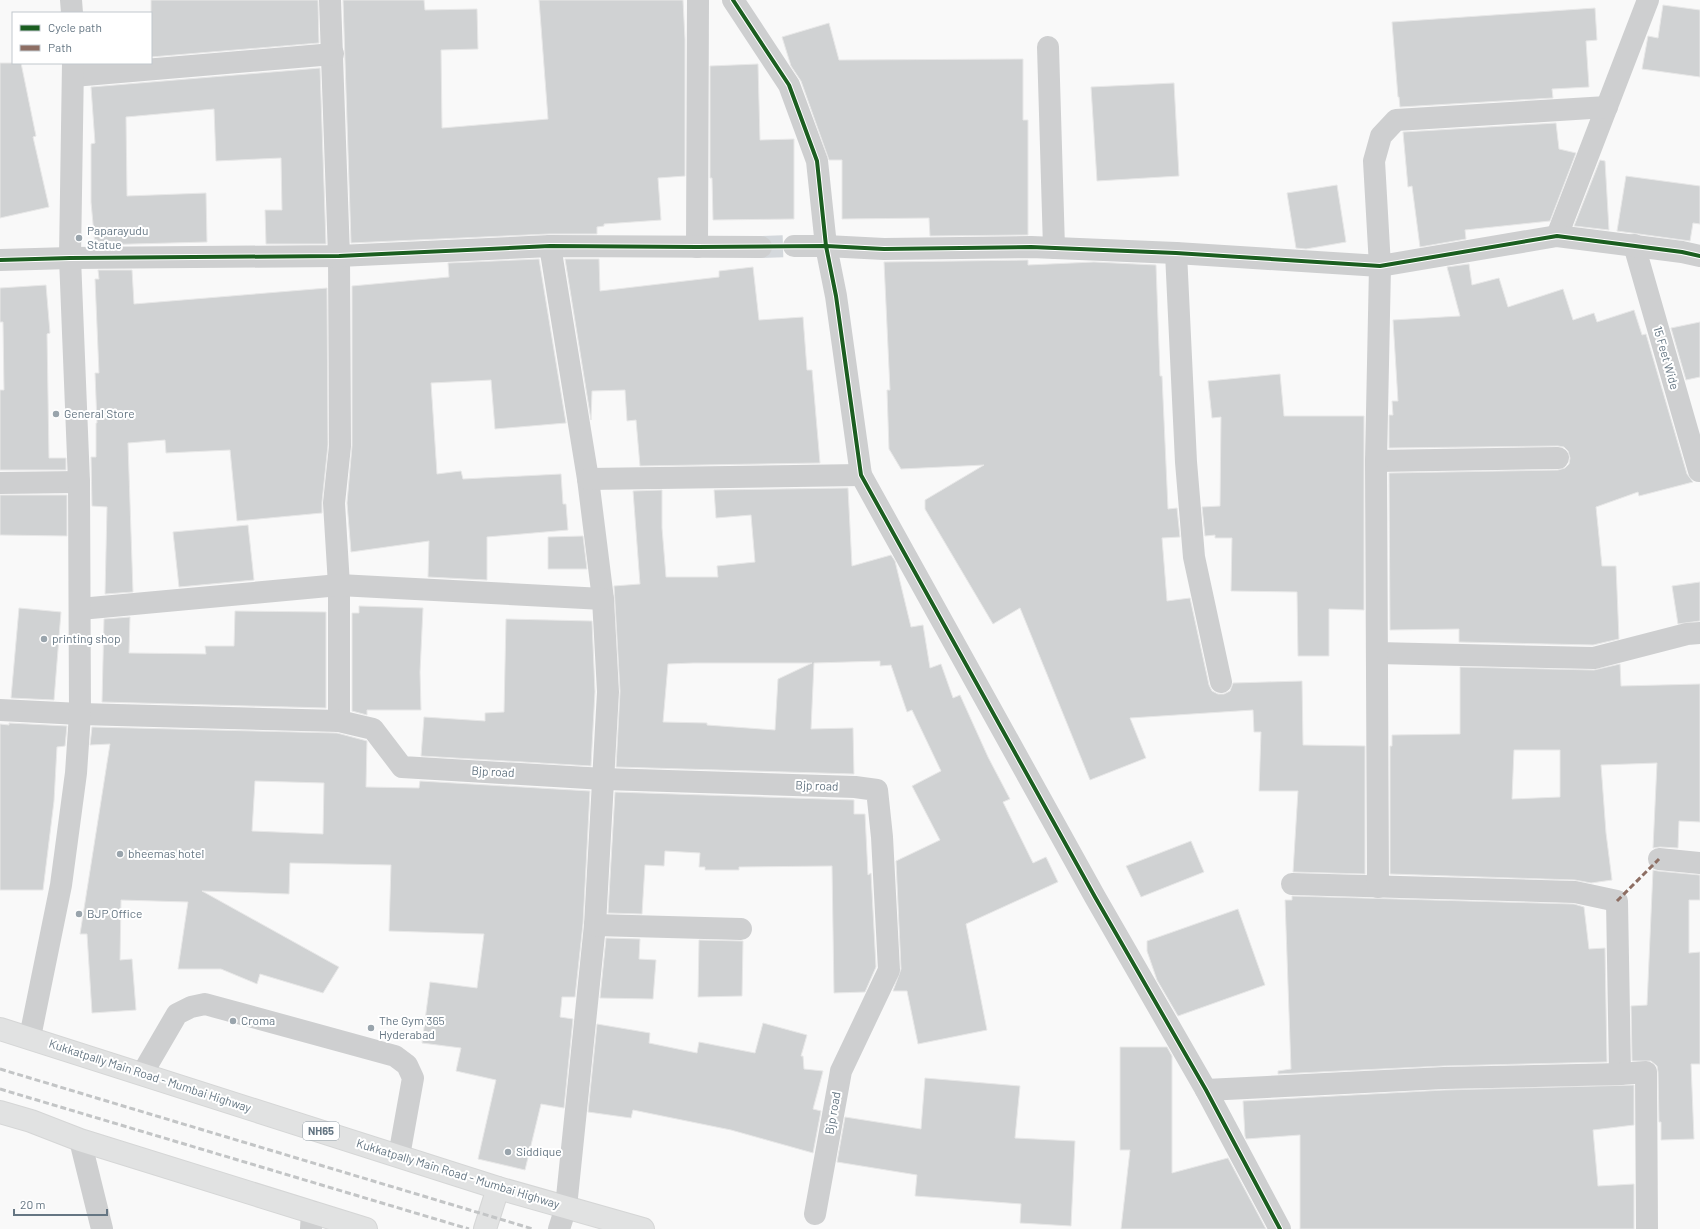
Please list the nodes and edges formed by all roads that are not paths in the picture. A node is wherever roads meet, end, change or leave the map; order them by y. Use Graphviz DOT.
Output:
graph roads {
  1 [pos="71,0"];
  2 [pos="330,0"];
  3 [pos="698,0"];
  4 [pos="733,0"];
  5 [pos="1648,0"];
  6 [pos="72,12"];
  7 [pos="1048,47"];
  8 [pos="333,54"];
  9 [pos="73,70"];
  10 [pos="1607,107"];
  11 [pos="1557,236"];
  12 [pos="1634,245"];
  13 [pos="550,246"];
  14 [pos="794,246"];
  15 [pos="826,246"];
  16 [pos="761,247"];
  17 [pos="697,248"];
  18 [pos="1054,248"];
  19 [pos="1176,253"];
  20 [pos="339,256"];
  21 [pos="1700,256"];
  22 [pos="70,258"];
  23 [pos="0,260"];
  24 [pos="1380,266"];
  25 [pos="1558,458"];
  26 [pos="1376,461"];
  27 [pos="1699,471"];
  28 [pos="861,475"];
  29 [pos="588,480"];
  30 [pos="78,482"];
  31 [pos="0,483"];
  32 [pos="339,585"];
  33 [pos="603,599"];
  34 [pos="80,609"];
  35 [pos="1700,633"];
  36 [pos="1378,653"];
  37 [pos="1221,682"];
  38 [pos="0,710"];
  39 [pos="80,714"];
  40 [pos="338,721"];
  41 [pos="604,779"];
  42 [pos="1659,859"];
  43 [pos="1700,863"];
  44 [pos="1292,884"];
  45 [pos="1378,887"];
  46 [pos="595,925"];
  47 [pos="740,929"];
  48 [pos="0,1028"];
  49 [pos="30,1037"];
  50 [pos="142,1074"];
  51 [pos="1620,1074"];
  52 [pos="1206,1090"];
  53 [pos="0,1112"];
  54 [pos="80,1140"];
  55 [pos="398,1156"];
  56 [pos="498,1188"];
  57 [pos="566,1207"];
  58 [pos="815,1214"];
  59 [pos="311,1221"];
  60 [pos="102,1229"];
  61 [pos="366,1229"];
  62 [pos="485,1229"];
  63 [pos="559,1229"];
  64 [pos="643,1229"];
  65 [pos="1280,1229"];
  66 [pos="1647,1229"];
  1 -- 6 [label="street"];
  2 -- 8 [label="street"];
  3 -- 17 [label="street"];
  4 -- 15 [label="street"];
  5 -- 10 [label="street"];
  7 -- 18 [label="street"];
  8 -- 9 [label="street"];
  8 -- 20 [label="street"];
  9 -- 22 [label="street"];
  10 -- 11 [label="street"];
  10 -- 24 [label="street"];
  11 -- 12 [label="street"];
  11 -- 24 [label="street"];
  12 -- 21 [label="street"];
  12 -- 27 [label="street, 15 Feet Wide"];
  13 -- 17 [label="street"];
  13 -- 20 [label="street"];
  13 -- 29 [label="street"];
  14 -- 15 [label="street"];
  15 -- 18 [label="street"];
  15 -- 28 [label="street"];
  16 -- 17 [label="street"];
  18 -- 19 [label="street"];
  19 -- 24 [label="street"];
  19 -- 37 [label="street"];
  20 -- 22 [label="street"];
  20 -- 32 [label="street"];
  22 -- 23 [label="street"];
  22 -- 30 [label="street"];
  24 -- 26 [label="street"];
  25 -- 26 [label="street"];
  26 -- 36 [label="street"];
  28 -- 29 [label="street"];
  28 -- 52 [label="street"];
  29 -- 33 [label="street"];
  30 -- 31 [label="street"];
  30 -- 34 [label="street"];
  32 -- 33 [label="street"];
  32 -- 34 [label="street"];
  32 -- 40 [label="street"];
  33 -- 41 [label="street"];
  34 -- 39 [label="street"];
  35 -- 36 [label="street"];
  36 -- 45 [label="street"];
  38 -- 39 [label="street, Bjp road"];
  39 -- 40 [label="street, Bjp road"];
  39 -- 49 [label="street"];
  40 -- 41 [label="street, Bjp road"];
  41 -- 46 [label="street"];
  41 -- 58 [label="street, Bjp road"];
  42 -- 43 [label="street"];
  44 -- 45 [label="street"];
  45 -- 51 [label="street"];
  46 -- 47 [label="street"];
  46 -- 57 [label="street"];
  48 -- 49 [label="highway, Kukkatpally Main Road - Mumbai Highway / NH65"];
  49 -- 50 [label="highway, Kukkatpally Main Road - Mumbai Highway / NH65"];
  50 -- 55 [label="highway, Kukkatpally Main Road - Mumbai Highway / NH65"];
  50 -- 55 [label="street"];
  51 -- 52 [label="street"];
  51 -- 66 [label="street"];
  52 -- 65 [label="street"];
  53 -- 54 [label="highway"];
  54 -- 59 [label="highway"];
  54 -- 60 [label="street"];
  55 -- 56 [label="highway, Kukkatpally Main Road - Mumbai Highway / NH65"];
  56 -- 57 [label="highway, Kukkatpally Main Road - Mumbai Highway / NH65"];
  56 -- 62 [label="highway"];
  57 -- 63 [label="street"];
  57 -- 64 [label="highway, Kukkatpally Main Road - Mumbai Highway / NH65"];
  59 -- 61 [label="highway"];
}
